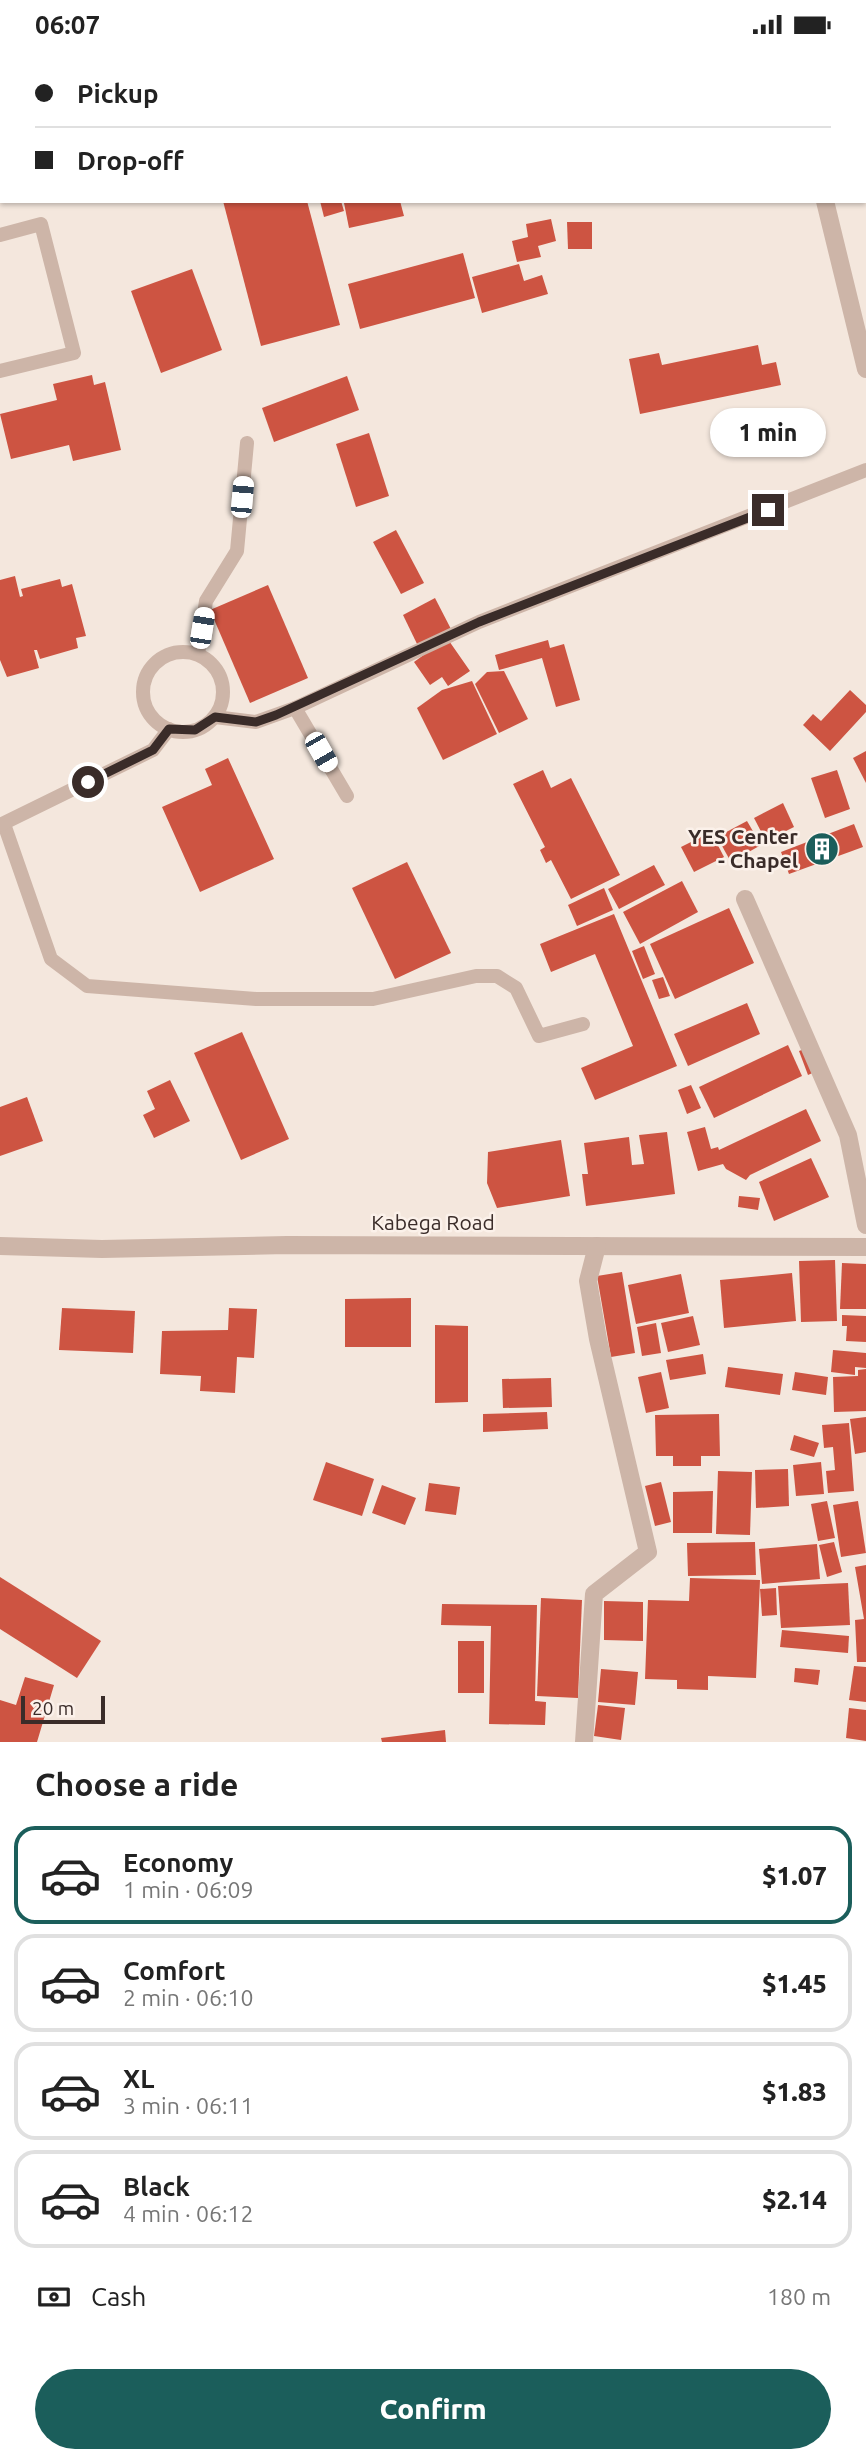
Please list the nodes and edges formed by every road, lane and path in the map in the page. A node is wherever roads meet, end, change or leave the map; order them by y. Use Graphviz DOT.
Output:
graph roads {
  1 [pos="825,203"];
  2 [pos="0,235"];
  3 [pos="866,369"];
  4 [pos="0,372"];
  5 [pos="247,443"];
  6 [pos="866,470"];
  7 [pos="198,654"];
  8 [pos="295,708"];
  9 [pos="215,717"];
  10 [pos="169,729"];
  11 [pos="347,796"];
  12 [pos="2,825"];
  13 [pos="745,899"];
  14 [pos="583,1024"];
  15 [pos="866,1225"];
  16 [pos="0,1246"];
  17 [pos="597,1246"];
  18 [pos="866,1247"];
  19 [pos="584,1742"];
  1 -- 3 [label="street"];
  2 -- 4 [label="lane"];
  5 -- 7 [label="lane"];
  6 -- 8 [label="lane"];
  7 -- 9 [label="lane"];
  7 -- 10 [label="lane"];
  8 -- 9 [label="lane"];
  8 -- 11 [label="lane"];
  9 -- 10 [label="lane"];
  10 -- 12 [label="lane"];
  12 -- 14 [label="lane"];
  13 -- 15 [label="street"];
  16 -- 17 [label="street, Kabega Road"];
  17 -- 18 [label="street, Kabega Road"];
  17 -- 19 [label="street"];
}
